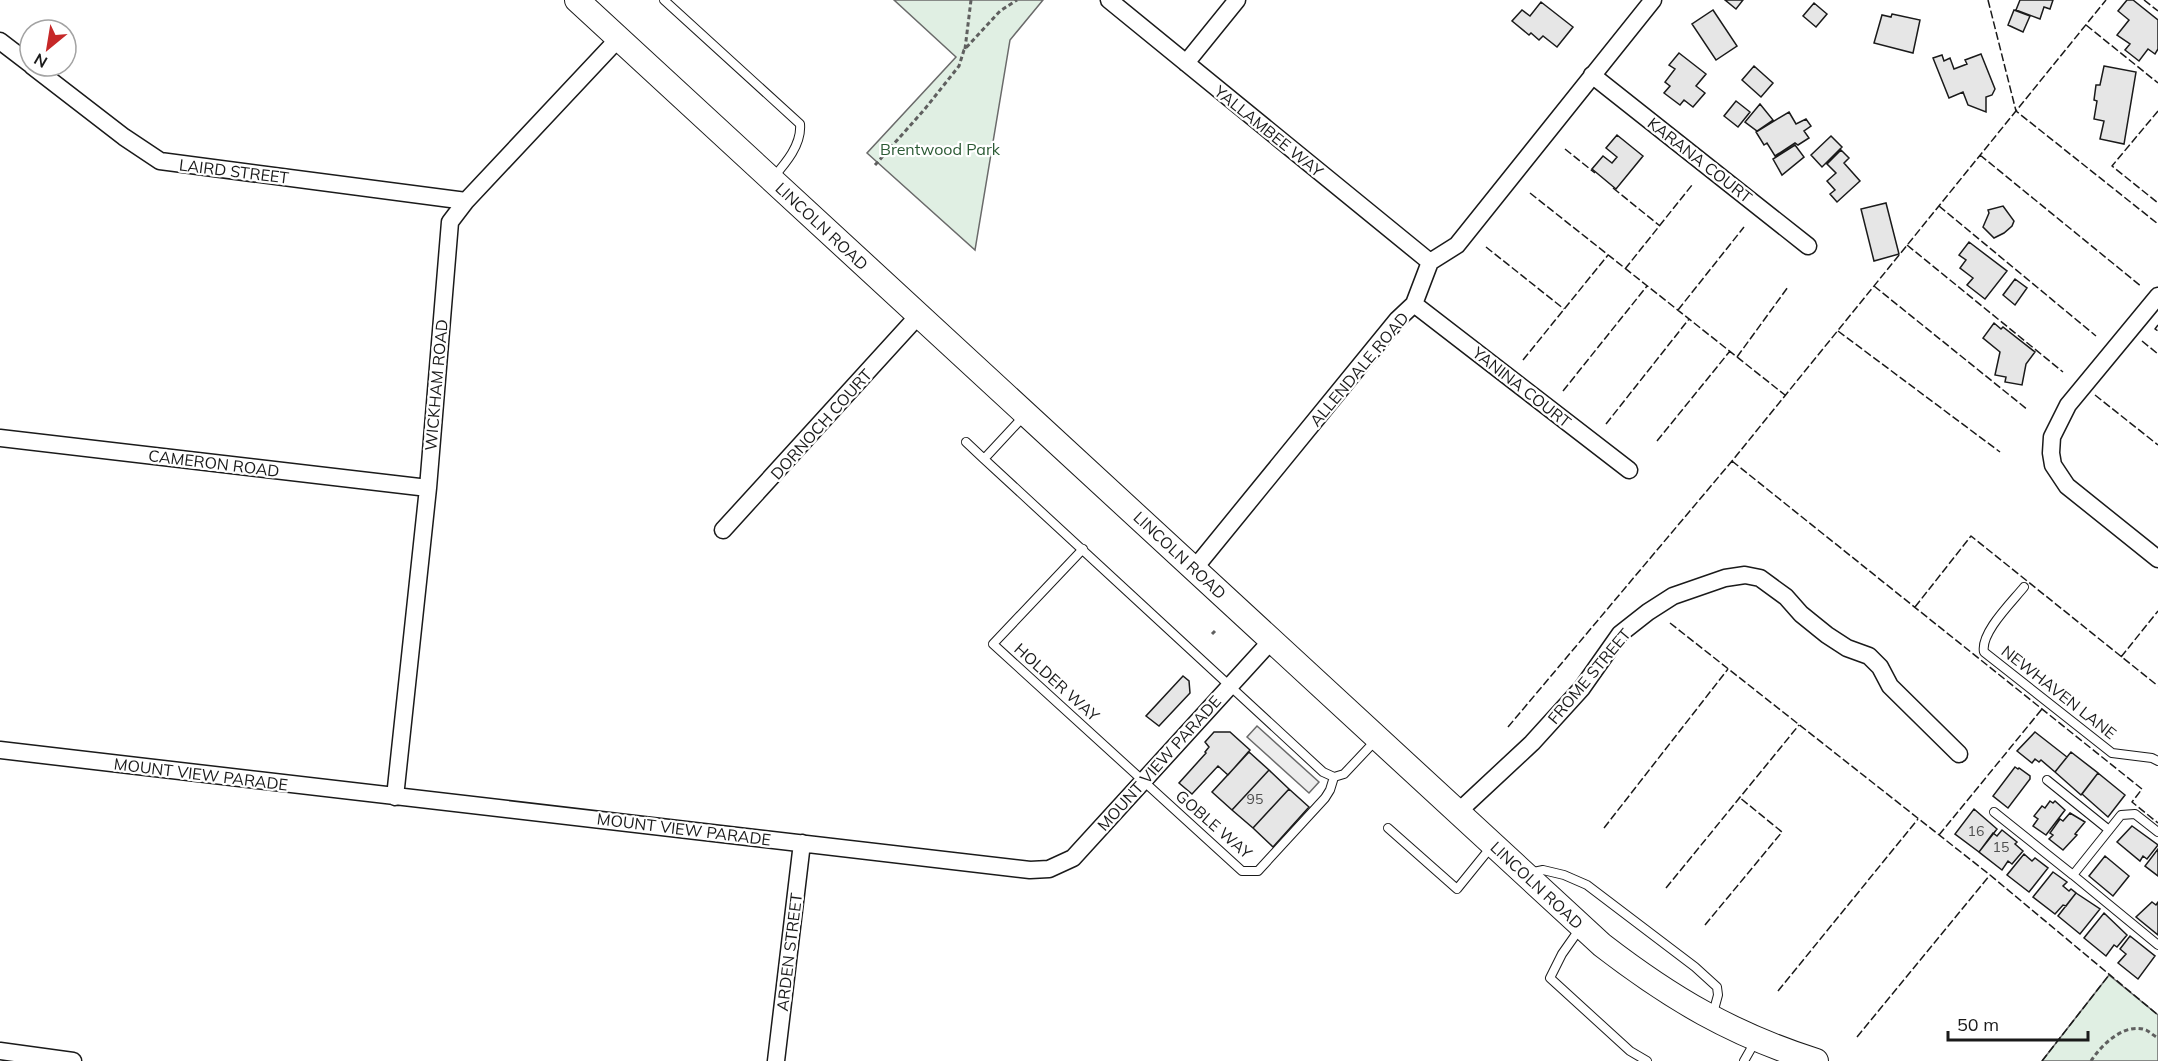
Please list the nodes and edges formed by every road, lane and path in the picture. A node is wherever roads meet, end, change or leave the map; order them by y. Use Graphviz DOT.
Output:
graph roads {
  1 [pos="576,0"];
  2 [pos="663,0"];
  3 [pos="971,0"];
  4 [pos="1017,0"];
  5 [pos="1108,0"];
  6 [pos="1237,0"];
  7 [pos="1653,0"];
  8 [pos="619,38"];
  9 [pos="0,41"];
  10 [pos="964,50"];
  11 [pos="18,55"];
  12 [pos="1186,63"];
  13 [pos="1592,75"];
  14 [pos="48,78"];
  15 [pos="875,165"];
  16 [pos="772,179"];
  17 [pos="466,201"];
  18 [pos="1808,246"];
  19 [pos="1430,262"];
  20 [pos="2158,296"];
  21 [pos="1414,304"];
  22 [pos="918,316"];
  23 [pos="1026,414"];
  24 [pos="0,438"];
  25 [pos="966,442"];
  26 [pos="984,459"];
  27 [pos="1629,470"];
  28 [pos="428,488"];
  29 [pos="723,530"];
  30 [pos="1083,549"];
  31 [pos="2158,559"];
  32 [pos="1194,569"];
  33 [pos="2024,587"];
  34 [pos="1272,640"];
  35 [pos="1230,685"];
  36 [pos="1377,738"];
  37 [pos="0,750"];
  38 [pos="1959,753"];
  39 [pos="2158,761"];
  40 [pos="1334,777"];
  41 [pos="2047,780"];
  42 [pos="1143,782"];
  43 [pos="395,797"];
  44 [pos="1458,812"];
  45 [pos="1994,812"];
  46 [pos="1388,828"];
  47 [pos="2109,830"];
  48 [pos="2158,832"];
  49 [pos="802,843"];
  50 [pos="1493,844"];
  51 [pos="1526,874"];
  52 [pos="2073,875"];
  53 [pos="1581,926"];
  54 [pos="2158,945"];
  55 [pos="1711,1018"];
  56 [pos="2158,1038"];
  57 [pos="1756,1040"];
  58 [pos="0,1051"];
  59 [pos="73,1061"];
  60 [pos="776,1061"];
  61 [pos="1647,1061"];
  62 [pos="1744,1061"];
  63 [pos="1816,1061"];
  64 [pos="2091,1061"];
  1 -- 8 [label="main road, LINCOLN ROAD"];
  2 -- 16 [label="lane"];
  3 -- 10 [label="path"];
  4 -- 10 [label="path"];
  5 -- 12 [label="street, YALLAMBEE WAY"];
  6 -- 12 [label="street"];
  7 -- 13 [label="street"];
  8 -- 16 [label="main road, LINCOLN ROAD"];
  8 -- 17 [label="street, WICKHAM ROAD"];
  9 -- 11 [label="street, LAIRD STREET"];
  10 -- 15 [label="path"];
  12 -- 19 [label="street, YALLAMBEE WAY"];
  13 -- 18 [label="street, KARANA COURT"];
  13 -- 19 [label="street"];
  14 -- 17 [label="street, LAIRD STREET"];
  16 -- 22 [label="main road, LINCOLN ROAD"];
  17 -- 28 [label="street, WICKHAM ROAD"];
  19 -- 21 [label="street, ALLENDALE ROAD"];
  20 -- 31 [label="street"];
  21 -- 27 [label="street, YANINA COURT"];
  21 -- 32 [label="street, ALLENDALE ROAD"];
  22 -- 23 [label="main road, LINCOLN ROAD"];
  22 -- 29 [label="street, DORNOCH COURT"];
  23 -- 26 [label="lane"];
  23 -- 32 [label="main road, LINCOLN ROAD"];
  24 -- 28 [label="street, CAMERON ROAD"];
  25 -- 26 [label="lane"];
  26 -- 30 [label="lane"];
  28 -- 43 [label="street, WICKHAM ROAD"];
  30 -- 35 [label="lane"];
  30 -- 42 [label="lane, HOLDER WAY"];
  32 -- 34 [label="main road, LINCOLN ROAD"];
  33 -- 39 [label="lane, NEWHAVEN LANE"];
  34 -- 35 [label="street, MOUNT VIEW PARADE"];
  34 -- 36 [label="main road, LINCOLN ROAD"];
  35 -- 40 [label="lane"];
  35 -- 42 [label="street, MOUNT VIEW PARADE"];
  36 -- 40 [label="lane"];
  36 -- 44 [label="main road, LINCOLN ROAD"];
  37 -- 43 [label="street, MOUNT VIEW PARADE"];
  38 -- 44 [label="street, FROME STREET"];
  40 -- 42 [label="lane, GOBLE WAY"];
  41 -- 47 [label="lane"];
  42 -- 49 [label="street, MOUNT VIEW PARADE"];
  43 -- 49 [label="street, MOUNT VIEW PARADE"];
  44 -- 50 [label="main road, LINCOLN ROAD"];
  45 -- 52 [label="lane"];
  46 -- 50 [label="lane"];
  47 -- 48 [label="lane"];
  47 -- 52 [label="lane"];
  49 -- 60 [label="street, ARDEN STREET"];
  50 -- 51 [label="main road, LINCOLN ROAD"];
  51 -- 53 [label="main road, LINCOLN ROAD"];
  51 -- 55 [label="lane"];
  52 -- 54 [label="lane"];
  53 -- 55 [label="main road, LINCOLN ROAD"];
  53 -- 61 [label="lane"];
  55 -- 57 [label="main road, LINCOLN ROAD"];
  56 -- 64 [label="path"];
  57 -- 62 [label="lane"];
  57 -- 63 [label="main road, LINCOLN ROAD"];
  58 -- 59 [label="street"];
}
